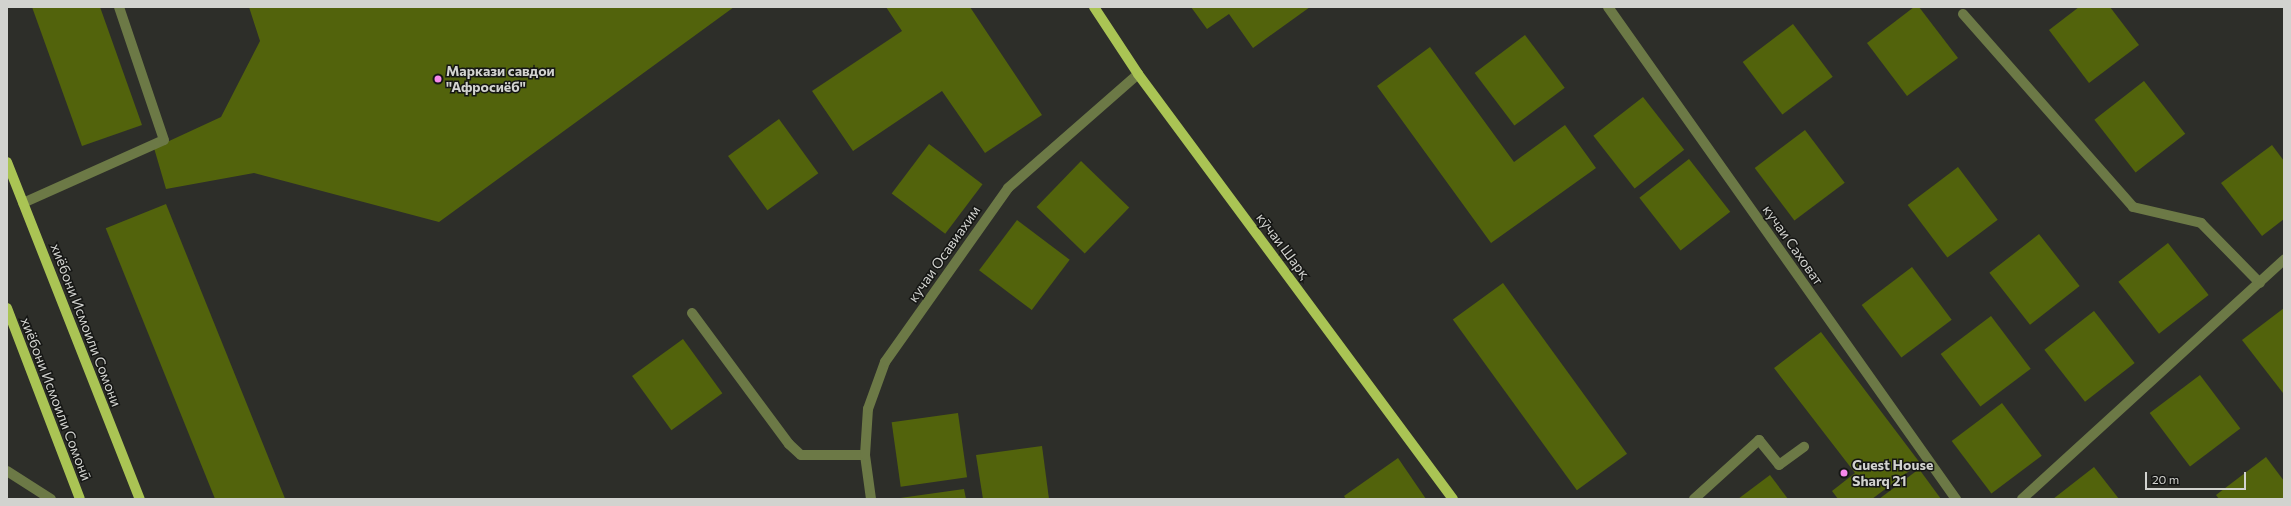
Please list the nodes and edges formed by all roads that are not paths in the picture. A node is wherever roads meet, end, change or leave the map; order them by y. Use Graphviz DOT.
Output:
graph roads {
  1 [pos="119,7"];
  2 [pos="1094,7"];
  3 [pos="1608,7"];
  4 [pos="1964,14"];
  5 [pos="1138,74"];
  6 [pos="7,162"];
  7 [pos="23,203"];
  8 [pos="2284,260"];
  9 [pos="2260,283"];
  10 [pos="7,308"];
  11 [pos="692,313"];
  12 [pos="1804,446"];
  13 [pos="865,455"];
  14 [pos="7,471"];
  15 [pos="51,499"];
  16 [pos="80,499"];
  17 [pos="140,499"];
  18 [pos="871,499"];
  19 [pos="1453,499"];
  20 [pos="1694,499"];
  21 [pos="1956,499"];
  22 [pos="2022,499"];
  1 -- 7 [label="street"];
  2 -- 5 [label="main road, кӯчаи Шарқ"];
  3 -- 21 [label="street, кучаи Саховат"];
  4 -- 9 [label="street"];
  5 -- 13 [label="street, кучаи Осавиахим"];
  5 -- 19 [label="main road, кӯчаи Шарқ"];
  6 -- 7 [label="main road, хиёбони Исмоили Сомони"];
  7 -- 17 [label="main road, хиёбони Исмоили Сомони"];
  8 -- 9 [label="street"];
  9 -- 22 [label="street"];
  10 -- 16 [label="main road, хиёбони Исмоили Сомонӣ"];
  11 -- 13 [label="street"];
  12 -- 20 [label="street"];
  13 -- 18 [label="street, кучаи Осавиахим"];
  14 -- 15 [label="street"];
}
